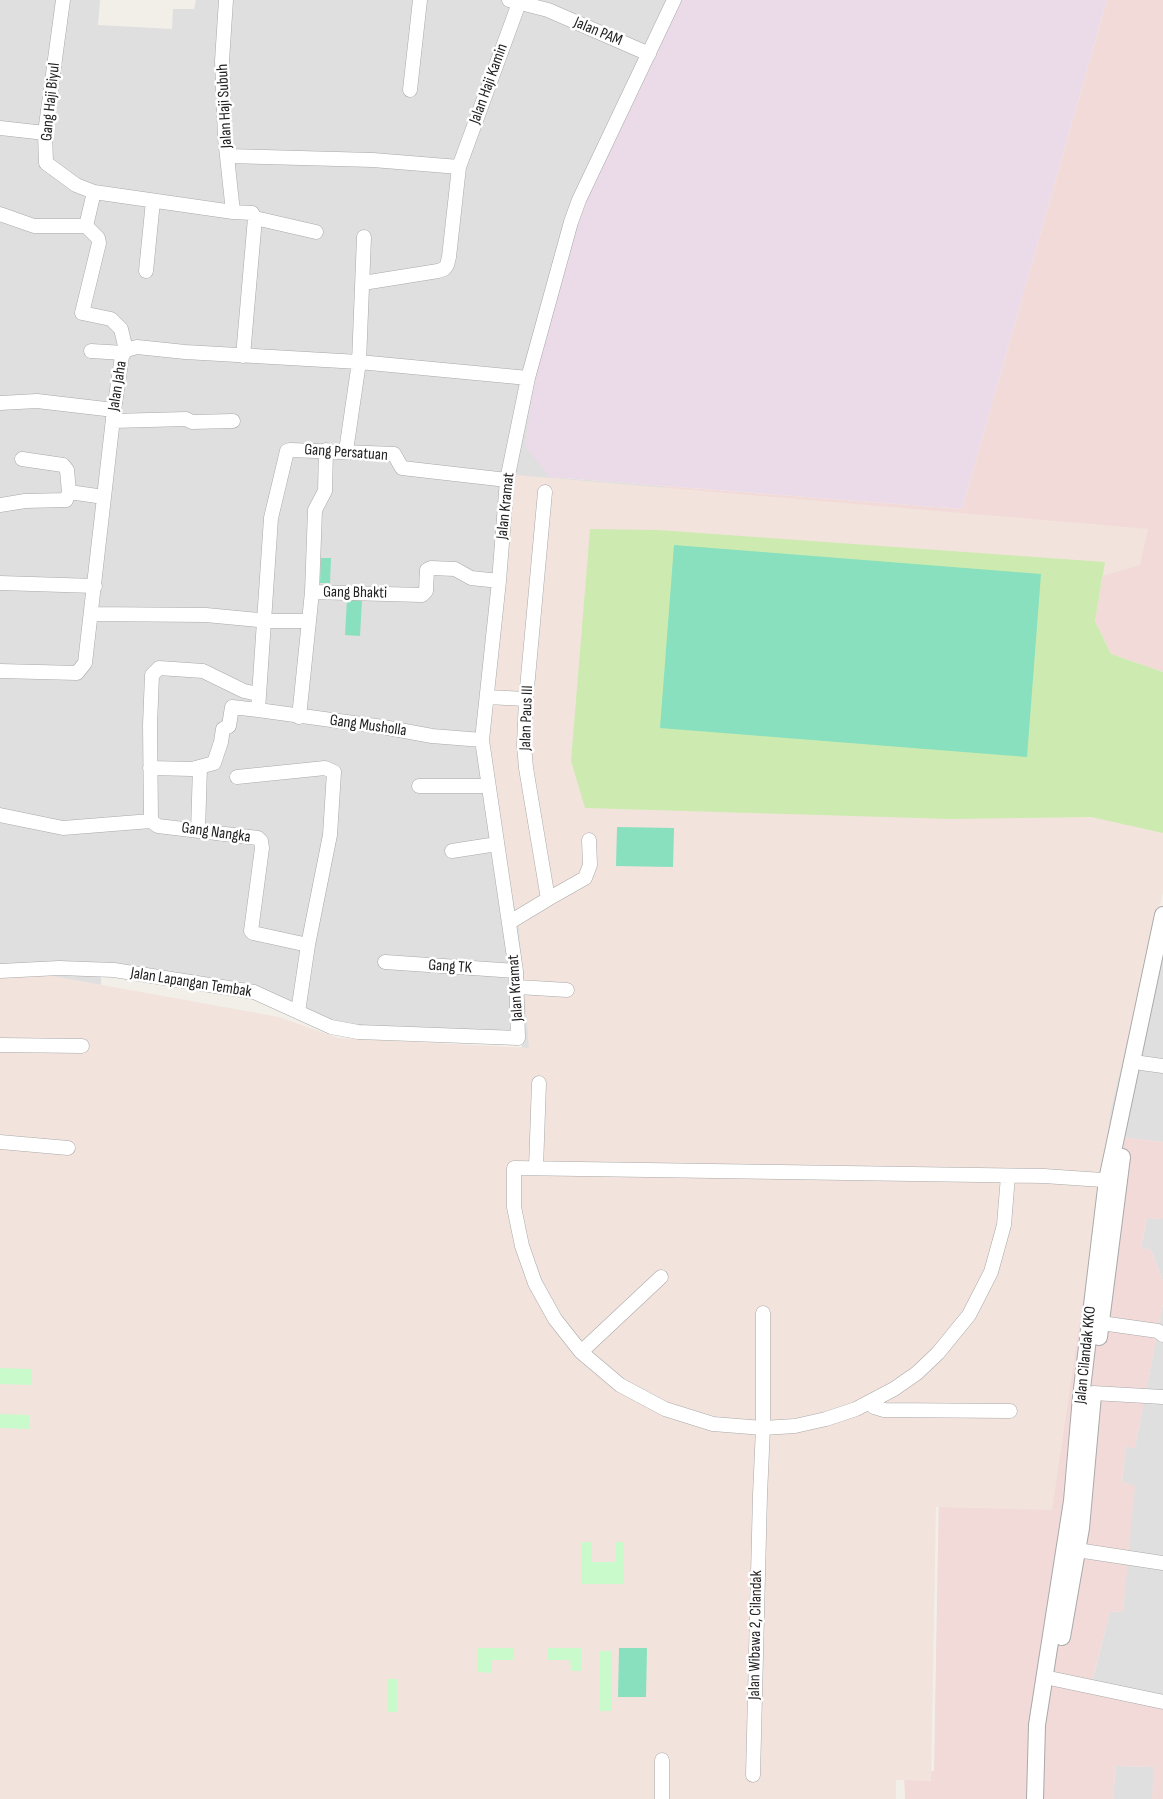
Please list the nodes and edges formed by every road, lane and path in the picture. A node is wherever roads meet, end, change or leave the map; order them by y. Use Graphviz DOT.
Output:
graph roads {
  1 [pos="63,0"];
  2 [pos="226,0"];
  3 [pos="420,0"];
  4 [pos="674,0"];
  5 [pos="514,1"];
  6 [pos="549,5"];
  7 [pos="649,54"];
  8 [pos="410,90"];
  9 [pos="0,128"];
  10 [pos="45,133"];
  11 [pos="228,156"];
  12 [pos="459,166"];
  13 [pos="94,192"];
  14 [pos="153,201"];
  15 [pos="233,213"];
  16 [pos="0,214"];
  17 [pos="255,218"];
  18 [pos="86,226"];
  19 [pos="316,232"];
  20 [pos="364,237"];
  21 [pos="146,271"];
  22 [pos="363,283"];
  23 [pos="91,351"];
  24 [pos="125,352"];
  25 [pos="243,356"];
  26 [pos="359,362"];
  27 [pos="528,378"];
  28 [pos="0,403"];
  29 [pos="113,415"];
  30 [pos="233,421"];
  31 [pos="326,450"];
  32 [pos="346,451"];
  33 [pos="22,459"];
  34 [pos="507,480"];
  35 [pos="69,492"];
  36 [pos="545,492"];
  37 [pos="104,497"];
  38 [pos="0,505"];
  39 [pos="499,581"];
  40 [pos="0,583"];
  41 [pos="95,586"];
  42 [pos="312,592"];
  43 [pos="92,614"];
  44 [pos="263,620"];
  45 [pos="309,621"];
  46 [pos="0,671"];
  47 [pos="487,697"];
  48 [pos="526,699"];
  49 [pos="258,704"];
  50 [pos="299,717"];
  51 [pos="482,740"];
  52 [pos="200,767"];
  53 [pos="150,768"];
  54 [pos="237,777"];
  55 [pos="419,786"];
  56 [pos="488,786"];
  57 [pos="0,814"];
  58 [pos="151,821"];
  59 [pos="198,831"];
  60 [pos="589,840"];
  61 [pos="497,844"];
  62 [pos="452,851"];
  63 [pos="549,899"];
  64 [pos="1163,915"];
  65 [pos="510,922"];
  66 [pos="308,945"];
  67 [pos="385,962"];
  68 [pos="1163,966"];
  69 [pos="0,971"];
  70 [pos="516,971"];
  71 [pos="518,987"];
  72 [pos="567,990"];
  73 [pos="293,1009"];
  74 [pos="518,1038"];
  75 [pos="0,1045"];
  76 [pos="82,1046"];
  77 [pos="1141,1063"];
  78 [pos="1163,1066"];
  79 [pos="539,1083"];
  80 [pos="0,1142"];
  81 [pos="68,1148"];
  82 [pos="536,1168"];
  83 [pos="1008,1176"];
  84 [pos="1113,1180"];
  85 [pos="661,1277"];
  86 [pos="763,1313"];
  87 [pos="1101,1323"];
  88 [pos="1163,1335"];
  89 [pos="581,1352"];
  90 [pos="1093,1393"];
  91 [pos="1163,1397"];
  92 [pos="869,1403"];
  93 [pos="1010,1410"];
  94 [pos="763,1428"];
  95 [pos="1077,1550"];
  96 [pos="1163,1563"];
  97 [pos="1054,1679"];
  98 [pos="1163,1702"];
  99 [pos="662,1760"];
  100 [pos="753,1775"];
  101 [pos="662,1799"];
  102 [pos="1035,1799"];
  103 [pos="1045,1799"];
  1 -- 10 [label="street, Gang Haji Biyul"];
  2 -- 11 [label="street, Jalan Haji Subuh"];
  3 -- 8 [label="street"];
  4 -- 7 [label="street, Jalan Kramat"];
  5 -- 6 [label="street, Jalan PAM"];
  5 -- 12 [label="street, Jalan Haji Kamin"];
  6 -- 7 [label="street, Jalan PAM"];
  7 -- 27 [label="street, Jalan Kramat"];
  9 -- 10 [label="street"];
  10 -- 13 [label="street, Gang Haji Biyul"];
  11 -- 12 [label="street"];
  11 -- 15 [label="street, Jalan Haji Subuh"];
  12 -- 22 [label="street, Jalan Haji Kamin"];
  13 -- 14 [label="street"];
  13 -- 18 [label="street"];
  14 -- 15 [label="street"];
  14 -- 21 [label="street"];
  15 -- 17 [label="street"];
  16 -- 18 [label="street"];
  17 -- 19 [label="street"];
  17 -- 25 [label="street"];
  18 -- 24 [label="street"];
  20 -- 22 [label="street"];
  22 -- 26 [label="street"];
  23 -- 24 [label="street"];
  24 -- 25 [label="street, Jalan Jaha"];
  24 -- 29 [label="street, Jalan Jaha"];
  25 -- 26 [label="street, Jalan Jaha"];
  26 -- 27 [label="street, Jalan Jaha"];
  26 -- 32 [label="street"];
  27 -- 34 [label="street, Jalan Kramat"];
  28 -- 29 [label="street"];
  29 -- 30 [label="street"];
  29 -- 37 [label="street, Jalan Jaha"];
  31 -- 32 [label="street, Gang Persatuan"];
  31 -- 42 [label="street"];
  31 -- 44 [label="street, Gang Persatuan"];
  32 -- 34 [label="street, Gang Persatuan"];
  33 -- 35 [label="street"];
  34 -- 39 [label="street, Jalan Kramat"];
  35 -- 37 [label="street"];
  35 -- 38 [label="street"];
  36 -- 48 [label="street, Jalan Paus III"];
  37 -- 41 [label="street, Jalan Jaha"];
  39 -- 42 [label="street, Gang Bhakti"];
  39 -- 47 [label="street, Jalan Kramat"];
  40 -- 41 [label="street"];
  41 -- 43 [label="street, Jalan Jaha"];
  42 -- 45 [label="street, Gang Bhakti"];
  43 -- 44 [label="street"];
  43 -- 46 [label="street, Jalan Jaha"];
  44 -- 45 [label="street"];
  44 -- 49 [label="street"];
  45 -- 50 [label="street, Gang Bhakti"];
  47 -- 48 [label="street"];
  47 -- 51 [label="street, Jalan Kramat"];
  48 -- 63 [label="street, Jalan Paus III"];
  49 -- 50 [label="street, Gang Musholla"];
  49 -- 52 [label="street"];
  49 -- 53 [label="street"];
  50 -- 51 [label="street, Gang Musholla"];
  51 -- 56 [label="street, Jalan Kramat"];
  52 -- 53 [label="street"];
  52 -- 59 [label="street"];
  53 -- 58 [label="street"];
  54 -- 66 [label="street"];
  55 -- 56 [label="street"];
  56 -- 61 [label="street, Jalan Kramat"];
  57 -- 58 [label="street, Gang Nangka"];
  58 -- 59 [label="street, Gang Nangka"];
  59 -- 66 [label="street, Gang Nangka"];
  60 -- 63 [label="street"];
  61 -- 62 [label="street"];
  61 -- 65 [label="street, Jalan Kramat"];
  63 -- 65 [label="street"];
  64 -- 84 [label="street, Jalan Cilandak KKO"];
  65 -- 70 [label="street, Jalan Kramat"];
  66 -- 73 [label="street"];
  67 -- 70 [label="street, Gang TK"];
  68 -- 77 [label="street, Jalan Cilandak KKO"];
  69 -- 73 [label="street, Jalan Lapangan Tembak"];
  70 -- 71 [label="street, Jalan Kramat"];
  71 -- 72 [label="street"];
  71 -- 74 [label="street, Jalan Kramat"];
  73 -- 74 [label="street, Jalan Lapangan Tembak"];
  75 -- 76 [label="street"];
  77 -- 78 [label="street"];
  77 -- 84 [label="street, Jalan Cilandak KKO"];
  79 -- 82 [label="street"];
  80 -- 81 [label="street"];
  82 -- 83 [label="street"];
  82 -- 89 [label="street"];
  83 -- 84 [label="street"];
  83 -- 92 [label="street"];
  84 -- 87 [label="street, Jalan Cilandak KKO"];
  84 -- 102 [label="street, Jalan Cilandak KKO"];
  85 -- 89 [label="street"];
  86 -- 94 [label="street, Jalan Wibawa 2, Cilandak"];
  87 -- 88 [label="street"];
  87 -- 90 [label="street, Jalan Cilandak KKO"];
  89 -- 94 [label="street"];
  90 -- 91 [label="street"];
  90 -- 95 [label="street, Jalan Cilandak KKO"];
  92 -- 93 [label="street"];
  92 -- 94 [label="street"];
  94 -- 100 [label="street, Jalan Wibawa 2, Cilandak"];
  95 -- 96 [label="street"];
  95 -- 97 [label="street, Jalan Cilandak KKO"];
  97 -- 98 [label="street"];
  97 -- 103 [label="street, Jalan Cilandak KKO"];
  99 -- 101 [label="street"];
}
